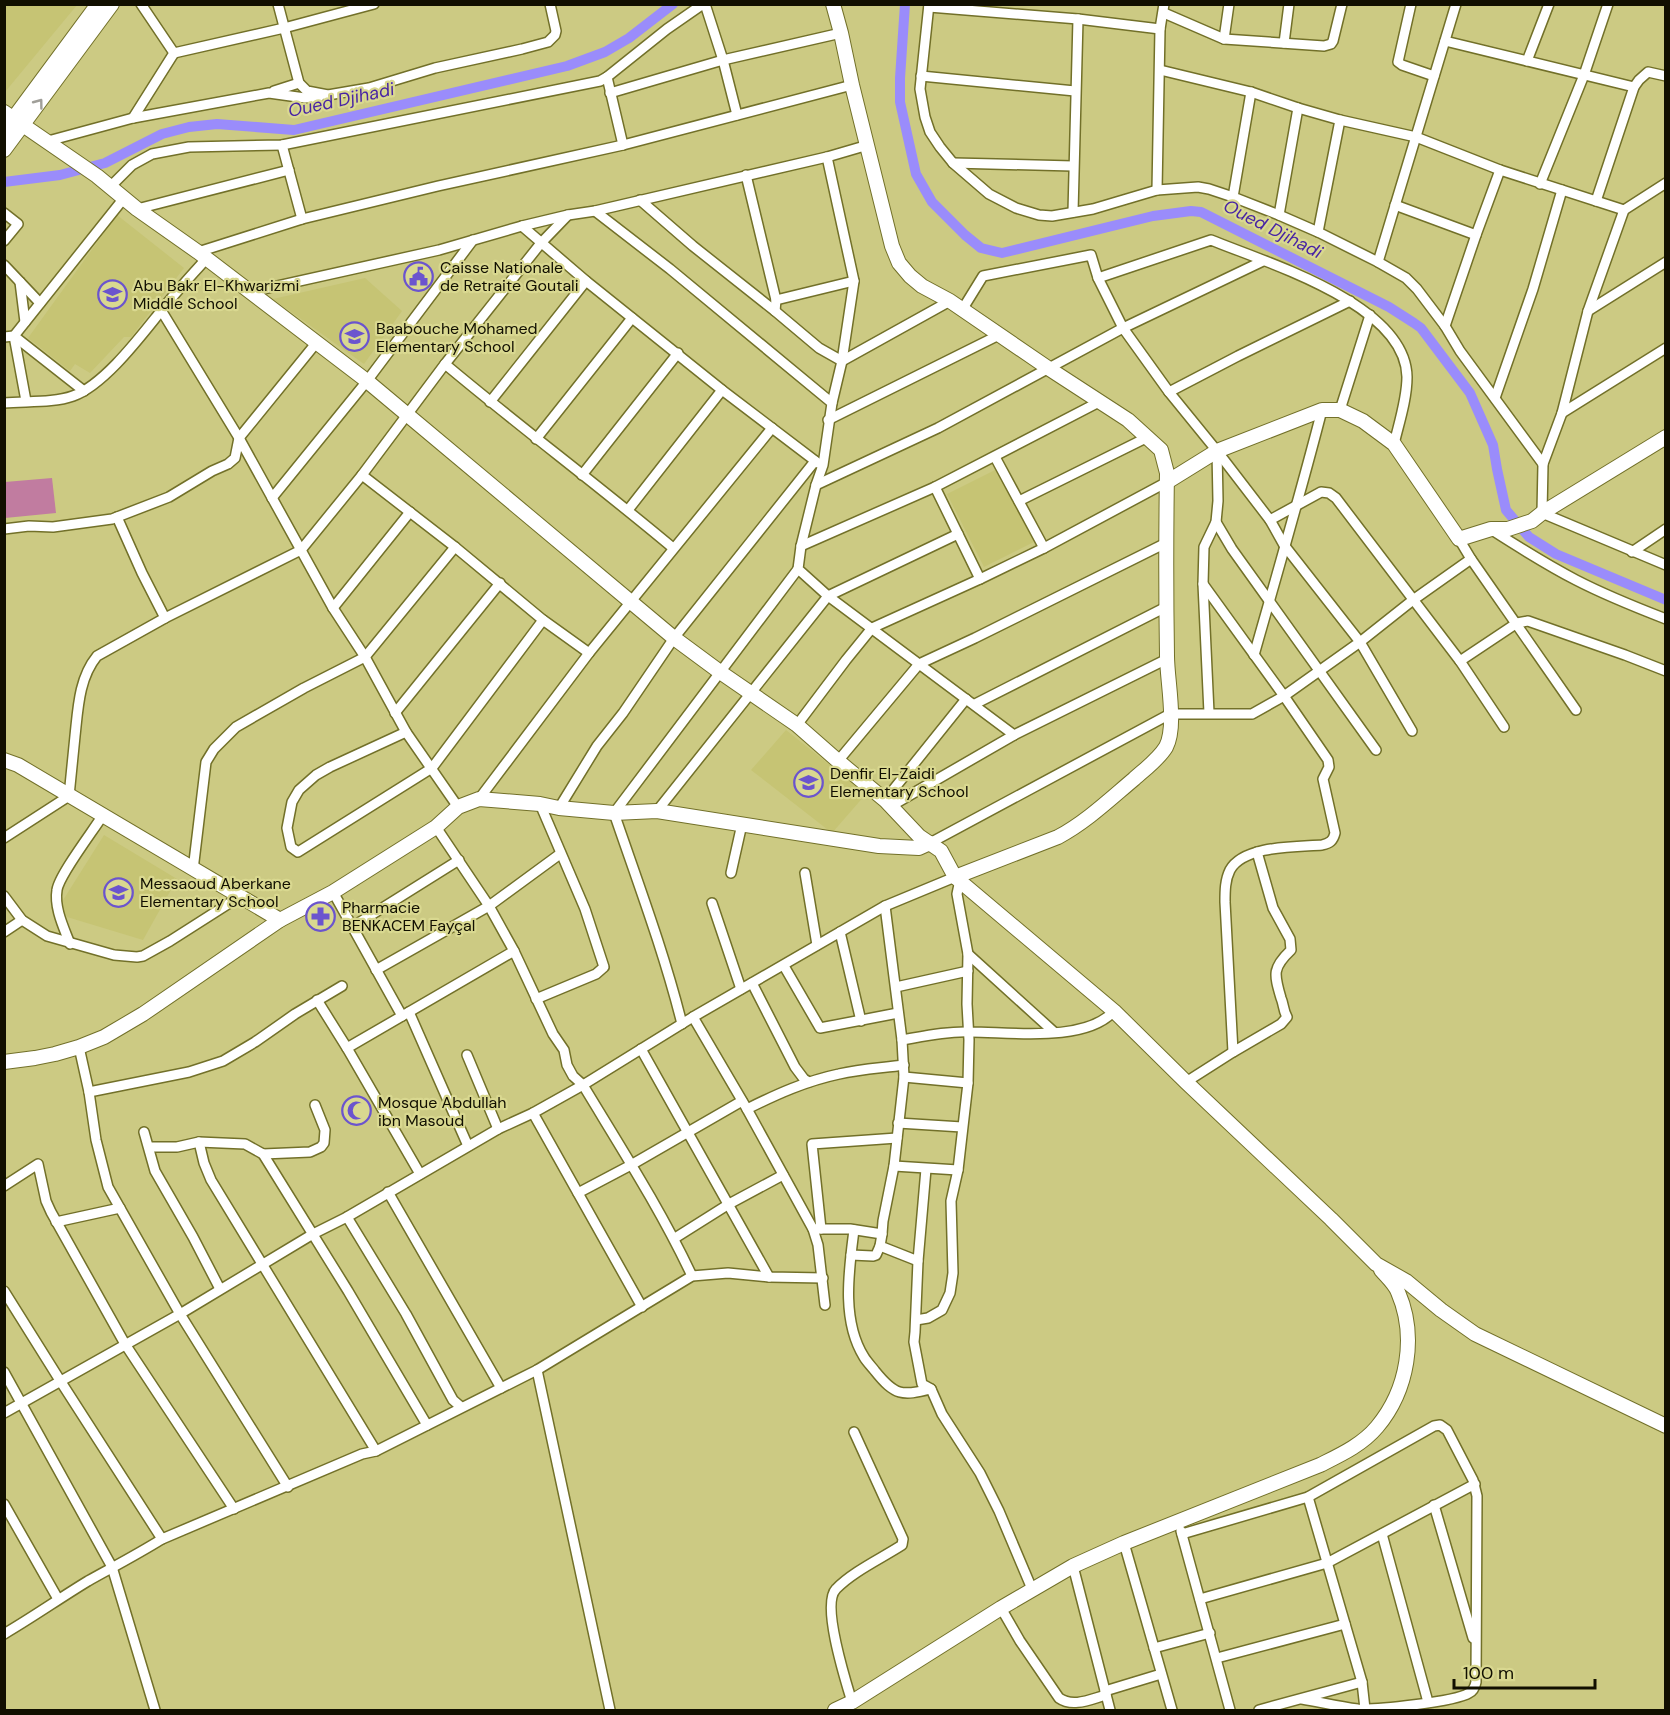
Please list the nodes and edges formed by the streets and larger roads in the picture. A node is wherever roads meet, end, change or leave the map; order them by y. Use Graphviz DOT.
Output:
graph roads {
  1 [pos="98,4"];
  2 [pos="112,4"];
  3 [pos="141,4"];
  4 [pos="278,4"];
  5 [pos="374,4"];
  6 [pos="704,4"];
  7 [pos="833,4"];
  8 [pos="1229,4"];
  9 [pos="1289,4"];
  10 [pos="1342,4"];
  11 [pos="1411,4"];
  12 [pos="1456,4"];
  13 [pos="1548,4"];
  14 [pos="1608,4"];
  15 [pos="551,5"];
  16 [pos="929,6"];
  17 [pos="1164,9"];
  18 [pos="1078,19"];
  19 [pos="284,28"];
  20 [pos="1160,29"];
  21 [pos="841,33"];
  22 [pos="1224,39"];
  23 [pos="1445,42"];
  24 [pos="1284,43"];
  25 [pos="174,53"];
  26 [pos="723,60"];
  27 [pos="1527,61"];
  28 [pos="1160,70"];
  29 [pos="1584,75"];
  30 [pos="921,76"];
  31 [pos="1434,76"];
  32 [pos="1665,76"];
  33 [pos="607,78"];
  34 [pos="299,83"];
  35 [pos="852,85"];
  36 [pos="1634,87"];
  37 [pos="1075,91"];
  38 [pos="1251,92"];
  39 [pos="269,93"];
  40 [pos="610,93"];
  41 [pos="328,95"];
  42 [pos="1298,108"];
  43 [pos="737,115"];
  44 [pos="14,118"];
  45 [pos="133,118"];
  46 [pos="1340,120"];
  47 [pos="4,131"];
  48 [pos="1416,137"];
  49 [pos="48,141"];
  50 [pos="282,145"];
  51 [pos="623,145"];
  52 [pos="868,145"];
  53 [pos="4,150"];
  54 [pos="826,157"];
  55 [pos="953,163"];
  56 [pos="1073,166"];
  57 [pos="289,170"];
  58 [pos="1500,170"];
  59 [pos="746,175"];
  60 [pos="1665,183"];
  61 [pos="1540,184"];
  62 [pos="111,186"];
  63 [pos="1157,190"];
  64 [pos="1562,190"];
  65 [pos="1233,197"];
  66 [pos="124,198"];
  67 [pos="640,200"];
  68 [pos="1596,201"];
  69 [pos="1395,205"];
  70 [pos="137,209"];
  71 [pos="1624,210"];
  72 [pos="595,211"];
  73 [pos="1073,212"];
  74 [pos="4,213"];
  75 [pos="568,215"];
  76 [pos="1279,215"];
  77 [pos="302,219"];
  78 [pos="522,226"];
  79 [pos="1318,232"];
  80 [pos="1476,235"];
  81 [pos="473,240"];
  82 [pos="4,241"];
  83 [pos="541,243"];
  84 [pos="202,255"];
  85 [pos="1263,261"];
  86 [pos="1378,262"];
  87 [pos="1665,262"];
  88 [pos="4,265"];
  89 [pos="13,277"];
  90 [pos="1098,278"];
  91 [pos="585,281"];
  92 [pos="854,281"];
  93 [pos="250,292"];
  94 [pos="776,300"];
  95 [pos="950,301"];
  96 [pos="1350,301"];
  97 [pos="40,303"];
  98 [pos="161,310"];
  99 [pos="963,310"];
  100 [pos="775,311"];
  101 [pos="1588,311"];
  102 [pos="1370,315"];
  103 [pos="632,318"];
  104 [pos="25,322"];
  105 [pos="1445,326"];
  106 [pos="1123,328"];
  107 [pos="999,335"];
  108 [pos="9,336"];
  109 [pos="317,342"];
  110 [pos="1665,348"];
  111 [pos="678,354"];
  112 [pos="842,361"];
  113 [pos="445,364"];
  114 [pos="1048,368"];
  115 [pos="367,381"];
  116 [pos="722,390"];
  117 [pos="84,391"];
  118 [pos="1169,392"];
  119 [pos="1495,398"];
  120 [pos="26,401"];
  121 [pos="490,402"];
  122 [pos="1099,402"];
  123 [pos="4,403"];
  124 [pos="832,403"];
  125 [pos="1322,410"];
  126 [pos="1340,410"];
  127 [pos="1562,413"];
  128 [pos="406,415"];
  129 [pos="828,420"];
  130 [pos="772,428"];
  131 [pos="1665,436"];
  132 [pos="1148,437"];
  133 [pos="239,438"];
  134 [pos="536,439"];
  135 [pos="1394,444"];
  136 [pos="1217,451"];
  137 [pos="995,457"];
  138 [pos="819,463"];
  139 [pos="1543,464"];
  140 [pos="362,475"];
  141 [pos="582,475"];
  142 [pos="1167,482"];
  143 [pos="816,485"];
  144 [pos="935,487"];
  145 [pos="272,498"];
  146 [pos="1019,501"];
  147 [pos="1298,504"];
  148 [pos="628,510"];
  149 [pos="410,512"];
  150 [pos="117,517"];
  151 [pos="1537,517"];
  152 [pos="1270,520"];
  153 [pos="1216,522"];
  154 [pos="4,529"];
  155 [pos="1491,529"];
  156 [pos="1665,529"];
  157 [pos="958,534"];
  158 [pos="1459,539"];
  159 [pos="1166,543"];
  160 [pos="1284,545"];
  161 [pos="801,546"];
  162 [pos="454,547"];
  163 [pos="673,548"];
  164 [pos="1044,548"];
  165 [pos="301,550"];
  166 [pos="1632,552"];
  167 [pos="1472,559"];
  168 [pos="1665,565"];
  169 [pos="798,569"];
  170 [pos="980,579"];
  171 [pos="500,584"];
  172 [pos="1203,584"];
  173 [pos="828,596"];
  174 [pos="1413,600"];
  175 [pos="1269,601"];
  176 [pos="630,602"];
  177 [pos="1167,607"];
  178 [pos="333,608"];
  179 [pos="165,618"];
  180 [pos="1665,619"];
  181 [pos="543,620"];
  182 [pos="1517,623"];
  183 [pos="872,628"];
  184 [pos="675,638"];
  185 [pos="1360,642"];
  186 [pos="589,653"];
  187 [pos="1254,655"];
  188 [pos="365,657"];
  189 [pos="1167,659"];
  190 [pos="1460,661"];
  191 [pos="919,664"];
  192 [pos="1319,670"];
  193 [pos="1665,671"];
  194 [pos="720,672"];
  195 [pos="750,693"];
  196 [pos="1284,696"];
  197 [pos="970,701"];
  198 [pos="1576,710"];
  199 [pos="395,713"];
  200 [pos="1209,713"];
  201 [pos="1170,714"];
  202 [pos="797,725"];
  203 [pos="1504,727"];
  204 [pos="1412,731"];
  205 [pos="406,732"];
  206 [pos="1014,735"];
  207 [pos="1376,750"];
  208 [pos="4,760"];
  209 [pos="838,761"];
  210 [pos="432,768"];
  211 [pos="69,796"];
  212 [pos="479,800"];
  213 [pos="888,803"];
  214 [pos="540,804"];
  215 [pos="458,807"];
  216 [pos="559,808"];
  217 [pos="657,811"];
  218 [pos="614,813"];
  219 [pos="103,815"];
  220 [pos="741,824"];
  221 [pos="436,827"];
  222 [pos="4,838"];
  223 [pos="930,843"];
  224 [pos="1257,852"];
  225 [pos="560,854"];
  226 [pos="459,860"];
  227 [pos="193,870"];
  228 [pos="731,873"];
  229 [pos="805,873"];
  230 [pos="957,878"];
  231 [pos="333,892"];
  232 [pos="4,896"];
  233 [pos="239,897"];
  234 [pos="712,903"];
  235 [pos="489,906"];
  236 [pos="885,906"];
  237 [pos="22,920"];
  238 [pos="280,920"];
  239 [pos="352,927"];
  240 [pos="4,932"];
  241 [pos="840,932"];
  242 [pos="70,944"];
  243 [pos="817,945"];
  244 [pos="514,951"];
  245 [pos="968,954"];
  246 [pos="784,966"];
  247 [pos="376,970"];
  248 [pos="968,971"];
  249 [pos="752,983"];
  250 [pos="342,986"];
  251 [pos="896,987"];
  252 [pos="741,989"];
  253 [pos="536,999"];
  254 [pos="317,1000"];
  255 [pos="1114,1011"];
  256 [pos="898,1013"];
  257 [pos="406,1014"];
  258 [pos="693,1017"];
  259 [pos="861,1021"];
  260 [pos="682,1024"];
  261 [pos="969,1032"];
  262 [pos="1054,1032"];
  263 [pos="902,1040"];
  264 [pos="80,1047"];
  265 [pos="347,1048"];
  266 [pos="641,1049"];
  267 [pos="1233,1052"];
  268 [pos="467,1055"];
  269 [pos="4,1062"];
  270 [pos="904,1065"];
  271 [pos="904,1077"];
  272 [pos="809,1082"];
  273 [pos="1186,1082"];
  274 [pos="968,1083"];
  275 [pos="583,1085"];
  276 [pos="89,1092"];
  277 [pos="315,1105"];
  278 [pos="745,1105"];
  279 [pos="533,1113"];
  280 [pos="898,1123"];
  281 [pos="962,1127"];
  282 [pos="498,1129"];
  283 [pos="144,1132"];
  284 [pos="688,1132"];
  285 [pos="897,1138"];
  286 [pos="199,1142"];
  287 [pos="148,1146"];
  288 [pos="468,1146"];
  289 [pos="263,1154"];
  290 [pos="631,1165"];
  291 [pos="894,1166"];
  292 [pos="926,1168"];
  293 [pos="958,1170"];
  294 [pos="420,1174"];
  295 [pos="783,1174"];
  296 [pos="4,1186"];
  297 [pos="388,1192"];
  298 [pos="578,1193"];
  299 [pos="729,1204"];
  300 [pos="120,1208"];
  301 [pos="347,1217"];
  302 [pos="56,1221"];
  303 [pos="817,1229"];
  304 [pos="854,1230"];
  305 [pos="313,1234"];
  306 [pos="882,1234"];
  307 [pos="675,1238"];
  308 [pos="880,1246"];
  309 [pos="851,1255"];
  310 [pos="918,1261"];
  311 [pos="262,1264"];
  312 [pos="1376,1264"];
  313 [pos="692,1276"];
  314 [pos="769,1276"];
  315 [pos="823,1278"];
  316 [pos="220,1289"];
  317 [pos="5,1293"];
  318 [pos="825,1305"];
  319 [pos="642,1307"];
  320 [pos="180,1314"];
  321 [pos="916,1320"];
  322 [pos="125,1344"];
  323 [pos="537,1370"];
  324 [pos="4,1372"];
  325 [pos="61,1382"];
  326 [pos="501,1388"];
  327 [pos="931,1389"];
  328 [pos="21,1404"];
  329 [pos="461,1407"];
  330 [pos="4,1413"];
  331 [pos="427,1425"];
  332 [pos="1665,1426"];
  333 [pos="854,1432"];
  334 [pos="376,1451"];
  335 [pos="1475,1484"];
  336 [pos="288,1487"];
  337 [pos="1308,1497"];
  338 [pos="4,1504"];
  339 [pos="1434,1505"];
  340 [pos="234,1509"];
  341 [pos="1180,1527"];
  342 [pos="1382,1534"];
  343 [pos="162,1539"];
  344 [pos="1124,1542"];
  345 [pos="1327,1563"];
  346 [pos="1073,1566"];
  347 [pos="112,1567"];
  348 [pos="1032,1589"];
  349 [pos="58,1599"];
  350 [pos="1200,1599"];
  351 [pos="1001,1608"];
  352 [pos="1345,1624"];
  353 [pos="1210,1633"];
  354 [pos="4,1634"];
  355 [pos="1154,1648"];
  356 [pos="1477,1650"];
  357 [pos="1217,1658"];
  358 [pos="1161,1674"];
  359 [pos="1362,1682"];
  360 [pos="1106,1693"];
  361 [pos="1302,1699"];
  362 [pos="852,1702"];
  363 [pos="1428,1702"];
  364 [pos="1066,1706"];
  365 [pos="1365,1709"];
  366 [pos="155,1710"];
  367 [pos="610,1710"];
  368 [pos="835,1710"];
  369 [pos="1110,1710"];
  370 [pos="1172,1710"];
  371 [pos="1230,1710"];
  372 [pos="1259,1710"];
  1 -- 44 [label="street"];
  44 -- 2 [label="street, one-way"];
  3 -- 25 [label="street"];
  4 -- 19 [label="street"];
  5 -- 19 [label="street"];
  6 -- 26 [label="street"];
  6 -- 33 [label="street"];
  7 -- 21 [label="street"];
  8 -- 22 [label="street"];
  9 -- 24 [label="street"];
  10 -- 24 [label="street"];
  11 -- 31 [label="street"];
  12 -- 23 [label="street"];
  13 -- 27 [label="street"];
  14 -- 29 [label="street"];
  15 -- 41 [label="street"];
  16 -- 18 [label="street"];
  16 -- 30 [label="street"];
  17 -- 20 [label="street"];
  17 -- 22 [label="street"];
  18 -- 20 [label="street"];
  18 -- 37 [label="street"];
  19 -- 25 [label="street"];
  19 -- 34 [label="street"];
  20 -- 28 [label="street"];
  21 -- 26 [label="street"];
  21 -- 35 [label="street"];
  22 -- 24 [label="street"];
  23 -- 27 [label="street"];
  23 -- 31 [label="street"];
  25 -- 45 [label="street"];
  26 -- 40 [label="street"];
  26 -- 43 [label="street"];
  27 -- 29 [label="street"];
  28 -- 38 [label="street"];
  28 -- 63 [label="street"];
  29 -- 36 [label="street"];
  29 -- 61 [label="street"];
  30 -- 37 [label="street"];
  30 -- 55 [label="street"];
  31 -- 48 [label="street"];
  32 -- 36 [label="street"];
  33 -- 40 [label="street"];
  33 -- 50 [label="street"];
  34 -- 39 [label="street"];
  34 -- 41 [label="street"];
  35 -- 43 [label="street"];
  35 -- 52 [label="street"];
  36 -- 68 [label="street"];
  37 -- 56 [label="street"];
  38 -- 42 [label="street"];
  38 -- 65 [label="street"];
  39 -- 41 [label="street"];
  39 -- 45 [label="street"];
  40 -- 51 [label="street"];
  42 -- 46 [label="street"];
  42 -- 76 [label="street"];
  43 -- 51 [label="street"];
  44 -- 47 [label="street"];
  44 -- 49 [label="street"];
  44 -- 53 [label="street"];
  45 -- 49 [label="street"];
  46 -- 48 [label="street"];
  46 -- 79 [label="street"];
  48 -- 58 [label="street"];
  48 -- 69 [label="street"];
  49 -- 62 [label="street"];
  50 -- 57 [label="street"];
  50 -- 62 [label="street"];
  51 -- 77 [label="street"];
  52 -- 54 [label="street"];
  52 -- 95 [label="street"];
  54 -- 59 [label="street"];
  54 -- 92 [label="street"];
  55 -- 56 [label="street"];
  55 -- 73 [label="street"];
  56 -- 73 [label="street"];
  57 -- 70 [label="street"];
  57 -- 77 [label="street"];
  58 -- 61 [label="street"];
  58 -- 80 [label="street"];
  59 -- 67 [label="street"];
  59 -- 94 [label="street"];
  60 -- 71 [label="street"];
  61 -- 64 [label="street"];
  62 -- 66 [label="street"];
  63 -- 65 [label="street"];
  63 -- 73 [label="street"];
  64 -- 68 [label="street"];
  64 -- 119 [label="street"];
  65 -- 76 [label="street"];
  66 -- 70 [label="street"];
  66 -- 97 [label="street"];
  67 -- 72 [label="street"];
  67 -- 100 [label="street"];
  68 -- 71 [label="street"];
  69 -- 80 [label="street"];
  69 -- 86 [label="street"];
  70 -- 84 [label="street"];
  71 -- 101 [label="street"];
  72 -- 75 [label="street"];
  72 -- 124 [label="street"];
  74 -- 82 [label="street"];
  75 -- 78 [label="street"];
  75 -- 83 [label="street"];
  76 -- 79 [label="street"];
  77 -- 84 [label="street"];
  78 -- 81 [label="street"];
  78 -- 83 [label="street"];
  79 -- 86 [label="street"];
  80 -- 105 [label="street"];
  81 -- 93 [label="street"];
  81 -- 115 [label="street"];
  83 -- 91 [label="street"];
  83 -- 113 [label="street"];
  84 -- 93 [label="street"];
  84 -- 98 [label="street"];
  85 -- 90 [label="street"];
  85 -- 96 [label="street"];
  85 -- 106 [label="street"];
  86 -- 105 [label="street"];
  87 -- 101 [label="street"];
  88 -- 89 [label="street"];
  89 -- 97 [label="street"];
  89 -- 104 [label="street"];
  90 -- 99 [label="street"];
  90 -- 106 [label="street"];
  91 -- 103 [label="street"];
  91 -- 121 [label="street"];
  92 -- 94 [label="street"];
  92 -- 112 [label="street"];
  93 -- 109 [label="street"];
  94 -- 100 [label="street"];
  95 -- 99 [label="street"];
  95 -- 112 [label="street"];
  96 -- 102 [label="street"];
  96 -- 118 [label="street"];
  97 -- 104 [label="street"];
  98 -- 117 [label="street"];
  98 -- 133 [label="street"];
  99 -- 107 [label="street"];
  100 -- 112 [label="street"];
  101 -- 127 [label="street"];
  102 -- 126 [label="street"];
  102 -- 135 [label="street"];
  103 -- 111 [label="street"];
  103 -- 134 [label="street"];
  104 -- 108 [label="street"];
  105 -- 119 [label="street"];
  106 -- 114 [label="street"];
  106 -- 118 [label="street"];
  107 -- 114 [label="street"];
  107 -- 129 [label="street"];
  108 -- 117 [label="street"];
  108 -- 120 [label="street"];
  109 -- 115 [label="street"];
  109 -- 133 [label="street"];
  110 -- 127 [label="street"];
  111 -- 116 [label="street"];
  111 -- 141 [label="street"];
  112 -- 124 [label="street"];
  113 -- 121 [label="street"];
  113 -- 128 [label="street"];
  114 -- 122 [label="street"];
  114 -- 143 [label="street"];
  115 -- 128 [label="street"];
  115 -- 145 [label="street"];
  116 -- 130 [label="street"];
  116 -- 148 [label="street"];
  117 -- 120 [label="street"];
  118 -- 136 [label="street"];
  119 -- 139 [label="street"];
  120 -- 123 [label="street"];
  121 -- 134 [label="street"];
  122 -- 132 [label="street"];
  122 -- 137 [label="street"];
  124 -- 129 [label="street"];
  125 -- 126 [label="street"];
  125 -- 136 [label="street"];
  125 -- 147 [label="street"];
  126 -- 135 [label="street"];
  127 -- 139 [label="street"];
  128 -- 140 [label="street"];
  128 -- 176 [label="street"];
  129 -- 138 [label="street"];
  130 -- 138 [label="street"];
  130 -- 163 [label="street"];
  131 -- 151 [label="street"];
  132 -- 142 [label="street"];
  132 -- 146 [label="street"];
  133 -- 145 [label="street"];
  133 -- 150 [label="street"];
  134 -- 141 [label="street"];
  135 -- 158 [label="street"];
  136 -- 142 [label="street"];
  136 -- 152 [label="street"];
  136 -- 153 [label="street"];
  137 -- 144 [label="street"];
  137 -- 146 [label="street"];
  138 -- 143 [label="street"];
  138 -- 184 [label="street"];
  139 -- 151 [label="street"];
  140 -- 149 [label="street"];
  140 -- 165 [label="street"];
  141 -- 148 [label="street"];
  142 -- 159 [label="street"];
  142 -- 164 [label="street"];
  143 -- 161 [label="street"];
  144 -- 157 [label="street"];
  144 -- 161 [label="street"];
  145 -- 165 [label="street"];
  146 -- 164 [label="street"];
  147 -- 152 [label="street"];
  147 -- 160 [label="street"];
  147 -- 174 [label="street"];
  148 -- 163 [label="street"];
  149 -- 162 [label="street"];
  149 -- 178 [label="street"];
  150 -- 154 [label="street"];
  150 -- 179 [label="street"];
  151 -- 155 [label="street"];
  151 -- 166 [label="street"];
  152 -- 160 [label="street"];
  153 -- 172 [label="street"];
  153 -- 175 [label="street"];
  155 -- 158 [label="street"];
  155 -- 180 [label="street"];
  156 -- 166 [label="street"];
  157 -- 170 [label="street"];
  157 -- 173 [label="street"];
  158 -- 167 [label="street"];
  159 -- 177 [label="street"];
  159 -- 191 [label="street"];
  160 -- 175 [label="street"];
  160 -- 185 [label="street"];
  161 -- 169 [label="street"];
  162 -- 171 [label="street"];
  162 -- 188 [label="street"];
  163 -- 176 [label="street"];
  164 -- 170 [label="street"];
  165 -- 178 [label="street"];
  165 -- 179 [label="street"];
  166 -- 168 [label="street"];
  167 -- 174 [label="street"];
  167 -- 182 [label="street"];
  169 -- 173 [label="street"];
  169 -- 194 [label="street"];
  170 -- 183 [label="street"];
  171 -- 181 [label="street"];
  171 -- 199 [label="street"];
  172 -- 187 [label="street"];
  172 -- 200 [label="street"];
  173 -- 183 [label="street"];
  173 -- 195 [label="street"];
  174 -- 185 [label="street"];
  174 -- 190 [label="street"];
  175 -- 187 [label="street"];
  175 -- 192 [label="street"];
  176 -- 184 [label="street"];
  176 -- 186 [label="street"];
  177 -- 189 [label="street"];
  177 -- 197 [label="street"];
  178 -- 188 [label="street"];
  179 -- 211 [label="street"];
  181 -- 186 [label="street"];
  181 -- 210 [label="street"];
  182 -- 190 [label="street"];
  182 -- 193 [label="street"];
  182 -- 198 [label="street"];
  183 -- 191 [label="street"];
  183 -- 202 [label="street"];
  184 -- 194 [label="street"];
  184 -- 216 [label="street"];
  185 -- 192 [label="street"];
  185 -- 204 [label="street"];
  186 -- 212 [label="street"];
  187 -- 196 [label="street"];
  188 -- 199 [label="street"];
  188 -- 227 [label="street"];
  189 -- 201 [label="street"];
  189 -- 206 [label="street"];
  190 -- 203 [label="street"];
  191 -- 197 [label="street"];
  191 -- 209 [label="street"];
  192 -- 196 [label="street"];
  192 -- 207 [label="street"];
  194 -- 195 [label="street"];
  194 -- 218 [label="street"];
  195 -- 202 [label="street"];
  195 -- 217 [label="street"];
  196 -- 200 [label="street"];
  196 -- 224 [label="street"];
  197 -- 206 [label="street"];
  197 -- 213 [label="street"];
  199 -- 205 [label="street"];
  200 -- 201 [label="street"];
  201 -- 223 [label="street"];
  201 -- 230 [label="street"];
  202 -- 209 [label="street"];
  205 -- 210 [label="street"];
  205 -- 210 [label="street"];
  206 -- 213 [label="street"];
  208 -- 211 [label="street"];
  209 -- 213 [label="street"];
  210 -- 215 [label="street"];
  211 -- 219 [label="street"];
  211 -- 222 [label="street"];
  212 -- 214 [label="street"];
  212 -- 215 [label="street"];
  213 -- 223 [label="street"];
  214 -- 216 [label="street"];
  214 -- 225 [label="street"];
  215 -- 221 [label="street"];
  216 -- 218 [label="street"];
  217 -- 218 [label="street"];
  217 -- 220 [label="street"];
  218 -- 260 [label="street"];
  219 -- 227 [label="street"];
  219 -- 242 [label="street"];
  220 -- 223 [label="street"];
  220 -- 228 [label="street"];
  221 -- 226 [label="street"];
  221 -- 231 [label="street"];
  223 -- 230 [label="street"];
  224 -- 267 [label="street"];
  224 -- 267 [label="street"];
  225 -- 235 [label="street"];
  225 -- 253 [label="street"];
  226 -- 235 [label="street"];
  226 -- 239 [label="street"];
  227 -- 233 [label="street"];
  229 -- 243 [label="street"];
  230 -- 236 [label="street"];
  230 -- 245 [label="street"];
  230 -- 255 [label="street"];
  231 -- 238 [label="street"];
  231 -- 239 [label="street"];
  232 -- 237 [label="street"];
  233 -- 238 [label="street"];
  233 -- 242 [label="street"];
  234 -- 252 [label="street"];
  235 -- 244 [label="street"];
  235 -- 247 [label="street"];
  236 -- 241 [label="street"];
  236 -- 251 [label="street"];
  237 -- 240 [label="street"];
  237 -- 242 [label="street"];
  238 -- 264 [label="street"];
  239 -- 247 [label="street"];
  241 -- 243 [label="street"];
  241 -- 259 [label="street"];
  243 -- 246 [label="street"];
  244 -- 253 [label="street"];
  244 -- 257 [label="street"];
  245 -- 248 [label="street"];
  245 -- 262 [label="street"];
  246 -- 249 [label="street"];
  246 -- 259 [label="street"];
  247 -- 257 [label="street"];
  248 -- 251 [label="street"];
  248 -- 261 [label="street"];
  249 -- 252 [label="street"];
  249 -- 272 [label="street"];
  250 -- 254 [label="street"];
  251 -- 256 [label="street"];
  252 -- 258 [label="street"];
  253 -- 275 [label="street"];
  254 -- 265 [label="street"];
  254 -- 276 [label="street"];
  255 -- 262 [label="street"];
  255 -- 273 [label="street"];
  256 -- 259 [label="street"];
  256 -- 263 [label="street"];
  257 -- 265 [label="street"];
  257 -- 288 [label="street"];
  258 -- 260 [label="street"];
  258 -- 278 [label="street"];
  260 -- 266 [label="street"];
  261 -- 262 [label="street"];
  261 -- 263 [label="street"];
  261 -- 274 [label="street"];
  263 -- 270 [label="street"];
  264 -- 269 [label="street"];
  264 -- 276 [label="street"];
  265 -- 294 [label="street"];
  266 -- 275 [label="street"];
  266 -- 284 [label="street"];
  267 -- 273 [label="street"];
  268 -- 282 [label="street"];
  270 -- 271 [label="street"];
  270 -- 272 [label="street"];
  271 -- 274 [label="street"];
  271 -- 280 [label="street"];
  272 -- 278 [label="street"];
  273 -- 312 [label="street"];
  274 -- 281 [label="street"];
  275 -- 279 [label="street"];
  275 -- 290 [label="street"];
  276 -- 300 [label="street"];
  277 -- 289 [label="street"];
  278 -- 284 [label="street"];
  278 -- 295 [label="street"];
  279 -- 282 [label="street"];
  279 -- 298 [label="street"];
  280 -- 281 [label="street"];
  280 -- 285 [label="street"];
  281 -- 293 [label="street"];
  282 -- 288 [label="street"];
  283 -- 287 [label="street"];
  284 -- 290 [label="street"];
  284 -- 299 [label="street"];
  285 -- 291 [label="street"];
  285 -- 303 [label="street"];
  286 -- 287 [label="street"];
  286 -- 289 [label="street"];
  286 -- 311 [label="street"];
  287 -- 316 [label="street"];
  288 -- 294 [label="street"];
  289 -- 305 [label="street"];
  290 -- 298 [label="street"];
  290 -- 307 [label="street"];
  291 -- 292 [label="street"];
  291 -- 306 [label="street"];
  292 -- 293 [label="street"];
  292 -- 310 [label="street"];
  293 -- 321 [label="street"];
  294 -- 297 [label="street"];
  295 -- 299 [label="street"];
  295 -- 303 [label="street"];
  296 -- 302 [label="street"];
  297 -- 301 [label="street"];
  297 -- 326 [label="street"];
  298 -- 319 [label="street"];
  299 -- 307 [label="street"];
  299 -- 314 [label="street"];
  300 -- 302 [label="street"];
  300 -- 320 [label="street"];
  301 -- 305 [label="street"];
  301 -- 329 [label="street"];
  302 -- 322 [label="street"];
  303 -- 304 [label="street"];
  303 -- 315 [label="street"];
  304 -- 306 [label="street"];
  304 -- 309 [label="street"];
  305 -- 311 [label="street"];
  305 -- 331 [label="street"];
  306 -- 308 [label="street"];
  307 -- 313 [label="street"];
  308 -- 309 [label="street"];
  308 -- 310 [label="street"];
  309 -- 327 [label="street"];
  310 -- 321 [label="street"];
  311 -- 316 [label="street"];
  311 -- 334 [label="street"];
  312 -- 332 [label="street"];
  312 -- 341 [label="street"];
  313 -- 314 [label="street"];
  313 -- 319 [label="street"];
  314 -- 315 [label="street"];
  315 -- 318 [label="street"];
  316 -- 320 [label="street"];
  317 -- 325 [label="street"];
  319 -- 323 [label="street"];
  320 -- 322 [label="street"];
  320 -- 336 [label="street"];
  321 -- 327 [label="street"];
  322 -- 325 [label="street"];
  322 -- 340 [label="street"];
  323 -- 326 [label="street"];
  323 -- 367 [label="street"];
  324 -- 328 [label="street"];
  325 -- 328 [label="street"];
  325 -- 343 [label="street"];
  326 -- 329 [label="street"];
  327 -- 348 [label="street"];
  328 -- 330 [label="street"];
  328 -- 347 [label="street"];
  329 -- 331 [label="street"];
  331 -- 334 [label="street"];
  333 -- 362 [label="street"];
  334 -- 336 [label="street"];
  335 -- 337 [label="street"];
  335 -- 339 [label="street"];
  335 -- 356 [label="street"];
  336 -- 340 [label="street"];
  337 -- 341 [label="street"];
  337 -- 345 [label="street"];
  338 -- 349 [label="street"];
  339 -- 342 [label="street"];
  339 -- 356 [label="street"];
  340 -- 343 [label="street"];
  341 -- 344 [label="street"];
  341 -- 350 [label="street"];
  342 -- 345 [label="street"];
  342 -- 363 [label="street"];
  343 -- 347 [label="street"];
  344 -- 346 [label="street"];
  344 -- 355 [label="street"];
  345 -- 350 [label="street"];
  345 -- 352 [label="street"];
  346 -- 348 [label="street"];
  346 -- 360 [label="street"];
  347 -- 349 [label="street"];
  347 -- 366 [label="street"];
  348 -- 351 [label="street"];
  349 -- 354 [label="street"];
  350 -- 353 [label="street"];
  351 -- 362 [label="street"];
  351 -- 364 [label="street"];
  352 -- 357 [label="street"];
  352 -- 359 [label="street"];
  353 -- 355 [label="street"];
  353 -- 357 [label="street"];
  355 -- 358 [label="street"];
  356 -- 363 [label="street"];
  357 -- 371 [label="street"];
  358 -- 360 [label="street"];
  358 -- 370 [label="street"];
  359 -- 361 [label="street"];
  359 -- 365 [label="street"];
  360 -- 364 [label="street"];
  360 -- 369 [label="street"];
  361 -- 365 [label="street"];
  361 -- 372 [label="street"];
  362 -- 368 [label="street"];
  363 -- 365 [label="street"];
}
